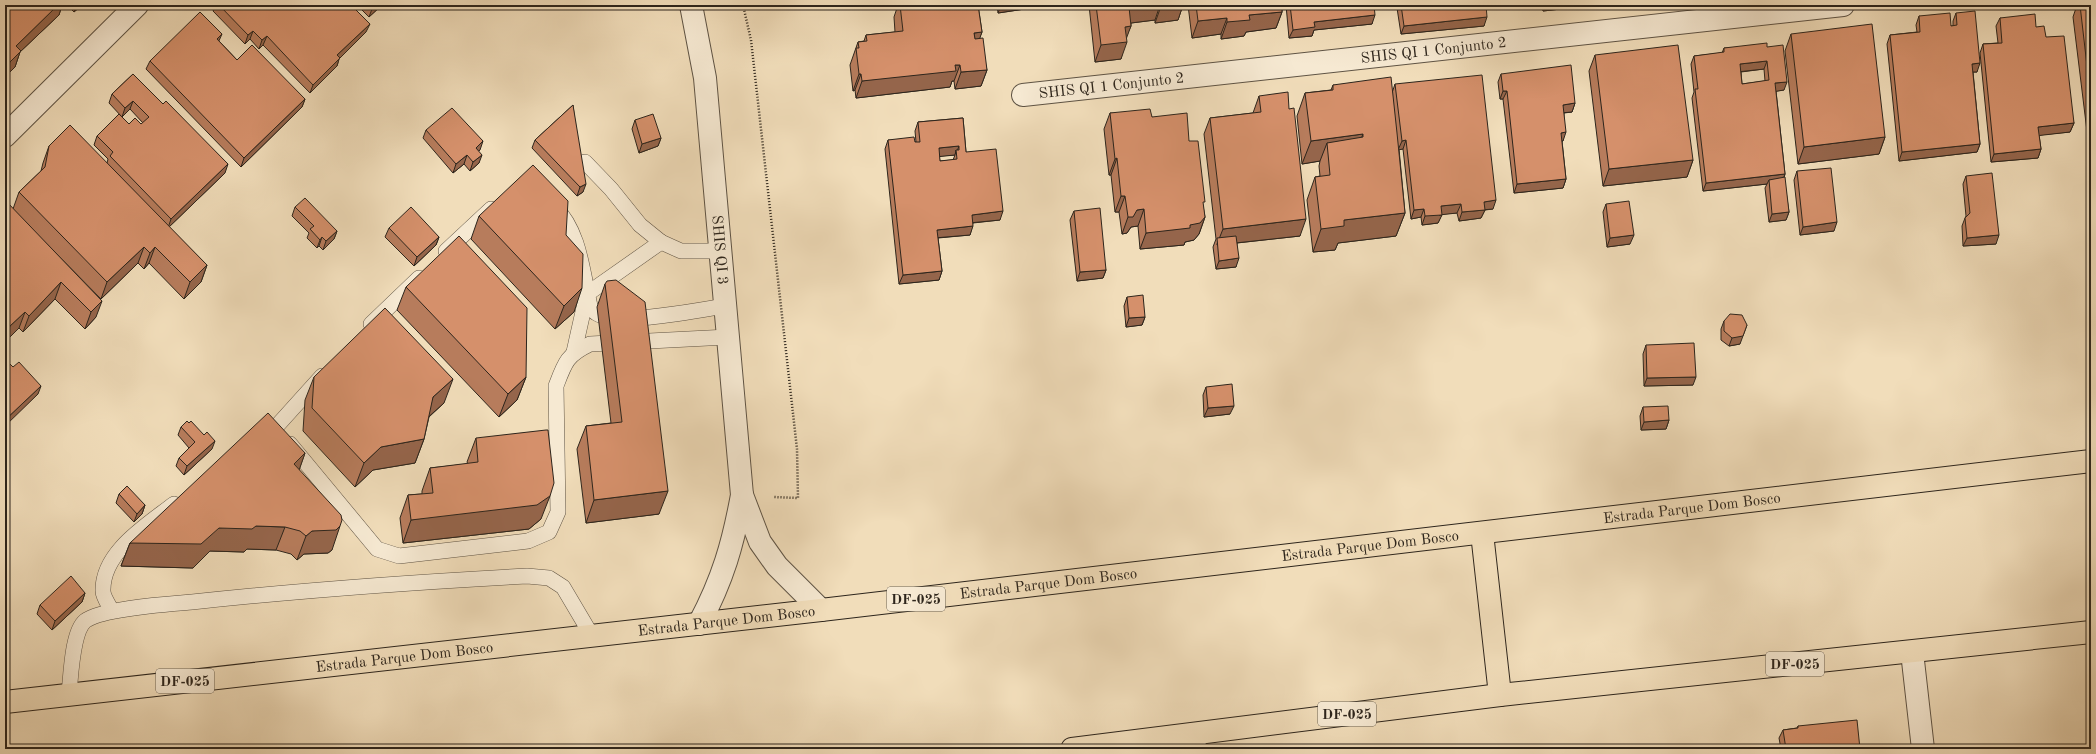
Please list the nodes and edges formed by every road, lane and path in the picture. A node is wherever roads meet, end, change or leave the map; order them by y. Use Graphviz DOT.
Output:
graph roads {
  1 [pos="137,5"];
  2 [pos="691,5"];
  3 [pos="743,5"];
  4 [pos="1843,5"];
  5 [pos="1023,95"];
  6 [pos="5,136"];
  7 [pos="585,162"];
  8 [pos="504,201"];
  9 [pos="542,201"];
  10 [pos="661,242"];
  11 [pos="720,251"];
  12 [pos="587,294"];
  13 [pos="725,306"];
  14 [pos="362,334"];
  15 [pos="728,337"];
  16 [pos="574,352"];
  17 [pos="330,368"];
  18 [pos="276,427"];
  19 [pos="251,446"];
  20 [pos="2091,461"];
  21 [pos="742,495"];
  22 [pos="183,498"];
  23 [pos="1482,534"];
  24 [pos="820,610"];
  25 [pos="112,611"];
  26 [pos="700,624"];
  27 [pos="2091,632"];
  28 [pos="592,636"];
  29 [pos="1912,652"];
  30 [pos="69,693"];
  31 [pos="1500,695"];
  32 [pos="10,704"];
  33 [pos="1195,741"];
  34 [pos="1072,749"];
  35 [pos="1923,749"];
  1 -- 6 [label="street"];
  2 -- 11 [label="street, SHIS QI 3"];
  3 -- 21 [label="path"];
  4 -- 5 [label="street, SHIS QI 1 Conjunto 2"];
  7 -- 10 [label="lane"];
  8 -- 14 [label="lane"];
  9 -- 12 [label="lane"];
  10 -- 11 [label="lane"];
  10 -- 12 [label="lane"];
  11 -- 13 [label="street, SHIS QI 3"];
  12 -- 13 [label="lane"];
  12 -- 16 [label="lane"];
  13 -- 15 [label="street, SHIS QI 3"];
  15 -- 16 [label="lane"];
  15 -- 21 [label="street, SHIS QI 3"];
  16 -- 18 [label="lane"];
  17 -- 18 [label="lane"];
  18 -- 19 [label="lane"];
  20 -- 23 [label="main road, Estrada Parque Dom Bosco / DF-025"];
  21 -- 24 [label="street, SHIS QI 3"];
  21 -- 26 [label="street, SHIS QI 3"];
  22 -- 25 [label="lane"];
  23 -- 24 [label="main road, Estrada Parque Dom Bosco / DF-025"];
  23 -- 31 [label="main road"];
  24 -- 26 [label="main road, Estrada Parque Dom Bosco / DF-025"];
  25 -- 28 [label="lane"];
  25 -- 30 [label="lane"];
  26 -- 28 [label="main road, Estrada Parque Dom Bosco / DF-025"];
  27 -- 29 [label="main road, DF-025"];
  28 -- 30 [label="main road, Estrada Parque Dom Bosco / DF-025"];
  29 -- 31 [label="main road, DF-025"];
  29 -- 35 [label="street"];
  30 -- 32 [label="main road, Estrada Parque Dom Bosco / DF-025"];
  31 -- 33 [label="main road, DF-025"];
  33 -- 34 [label="main road, DF-025"];
}
